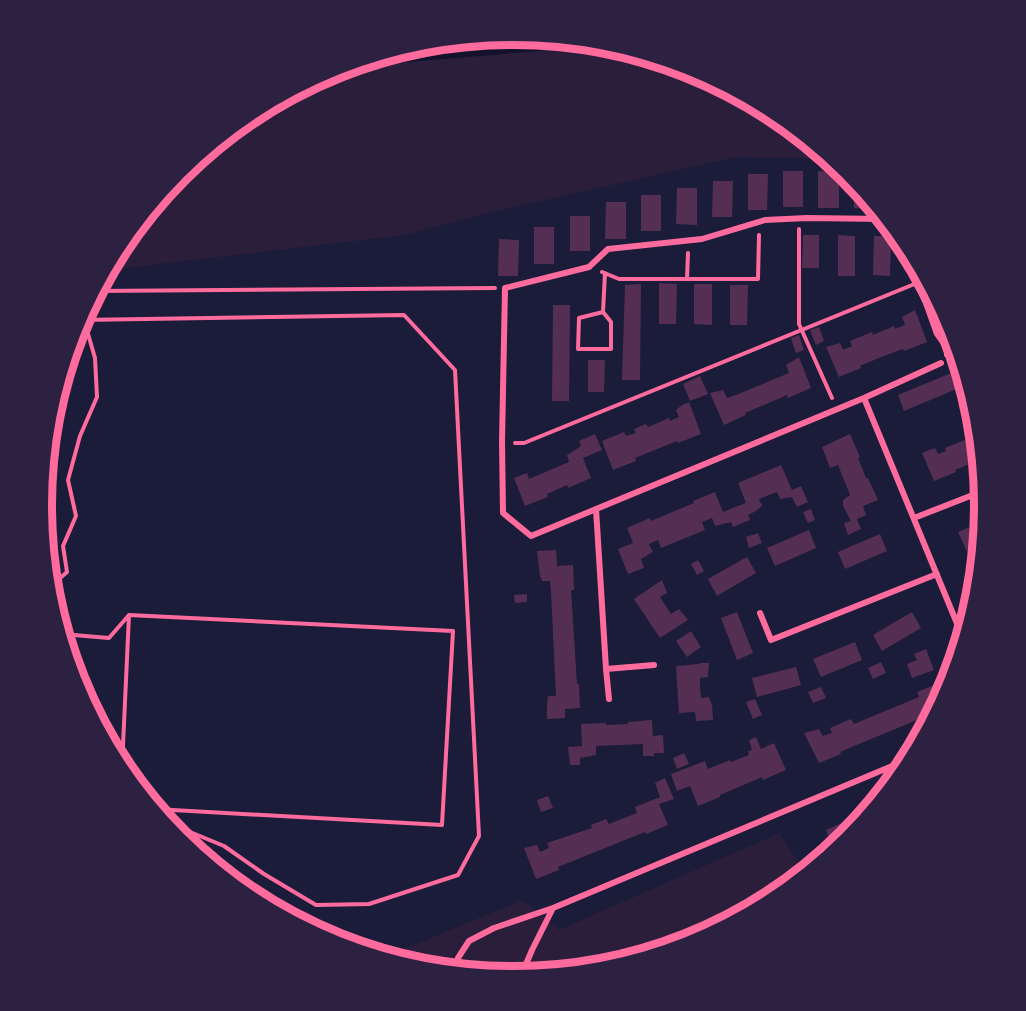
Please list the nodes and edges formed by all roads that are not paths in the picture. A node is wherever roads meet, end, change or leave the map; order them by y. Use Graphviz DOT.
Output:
graph roads {
  1 [pos="873,219"];
  2 [pos="941,363"];
  3 [pos="864,398"];
  4 [pos="974,494"];
  5 [pos="596,509"];
  6 [pos="914,518"];
  7 [pos="937,574"];
  8 [pos="760,613"];
  9 [pos="958,625"];
  10 [pos="654,665"];
  11 [pos="606,669"];
  12 [pos="609,699"];
  13 [pos="892,766"];
  14 [pos="553,908"];
  15 [pos="458,962"];
  16 [pos="525,966"];
  1 -- 5 [label="street"];
  2 -- 3 [label="street"];
  3 -- 5 [label="street"];
  3 -- 6 [label="street"];
  4 -- 6 [label="street"];
  5 -- 11 [label="street"];
  6 -- 7 [label="street"];
  7 -- 8 [label="street"];
  7 -- 9 [label="street"];
  10 -- 11 [label="street"];
  11 -- 12 [label="street"];
  13 -- 14 [label="street"];
  14 -- 15 [label="street"];
  14 -- 16 [label="street"];
}
